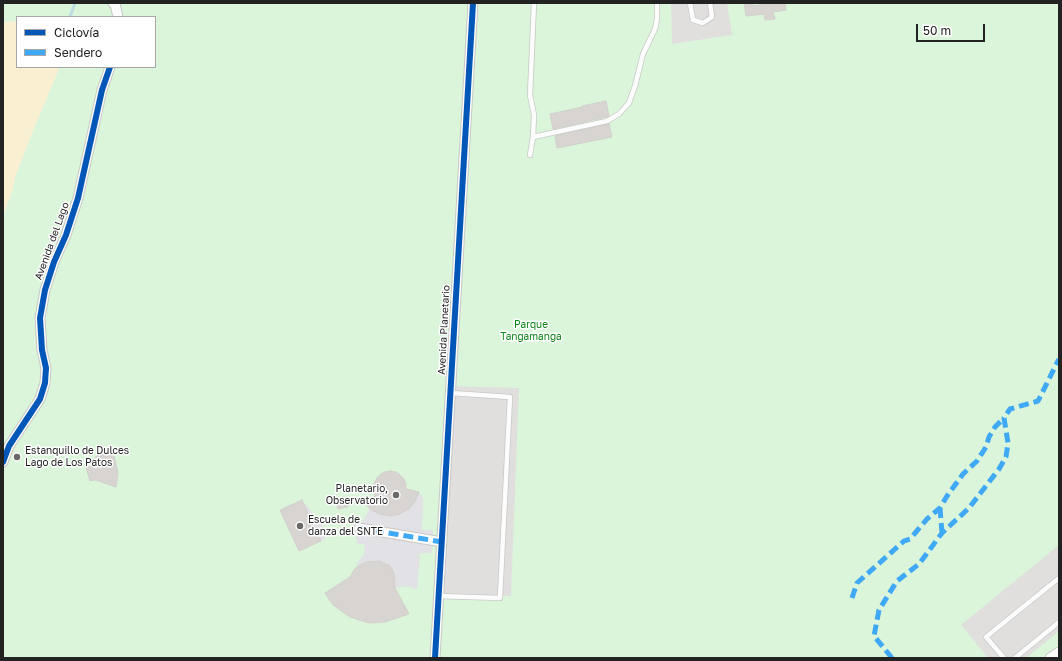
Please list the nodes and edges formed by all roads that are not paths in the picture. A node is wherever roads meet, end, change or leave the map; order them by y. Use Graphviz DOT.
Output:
graph roads {
  1 [pos="113,3"];
  2 [pos="473,3"];
  3 [pos="534,3"];
  4 [pos="657,3"];
  5 [pos="690,3"];
  6 [pos="710,3"];
  7 [pos="118,16"];
  8 [pos="110,68"];
  9 [pos="533,137"];
  10 [pos="530,155"];
  11 [pos="450,393"];
  12 [pos="3,462"];
  13 [pos="359,528"];
  14 [pos="442,542"];
  15 [pos="1059,578"];
  16 [pos="439,596"];
  17 [pos="1059,622"];
  18 [pos="1059,652"];
  19 [pos="435,658"];
  20 [pos="1004,658"];
  21 [pos="1015,658"];
  22 [pos="1050,658"];
  1 -- 7 [label="street"];
  2 -- 11 [label="street, Avenida Planetario"];
  3 -- 9 [label="lane"];
  4 -- 9 [label="lane"];
  5 -- 6 [label="lane"];
  8 -- 12 [label="street, Avenida del Lago"];
  9 -- 10 [label="lane"];
  11 -- 14 [label="street, Avenida Planetario"];
  11 -- 16 [label="lane"];
  13 -- 14 [label="street"];
  14 -- 16 [label="street, Avenida Planetario"];
  15 -- 20 [label="lane"];
  16 -- 19 [label="street, Avenida Planetario"];
  17 -- 21 [label="lane"];
  18 -- 22 [label="street"];
}
